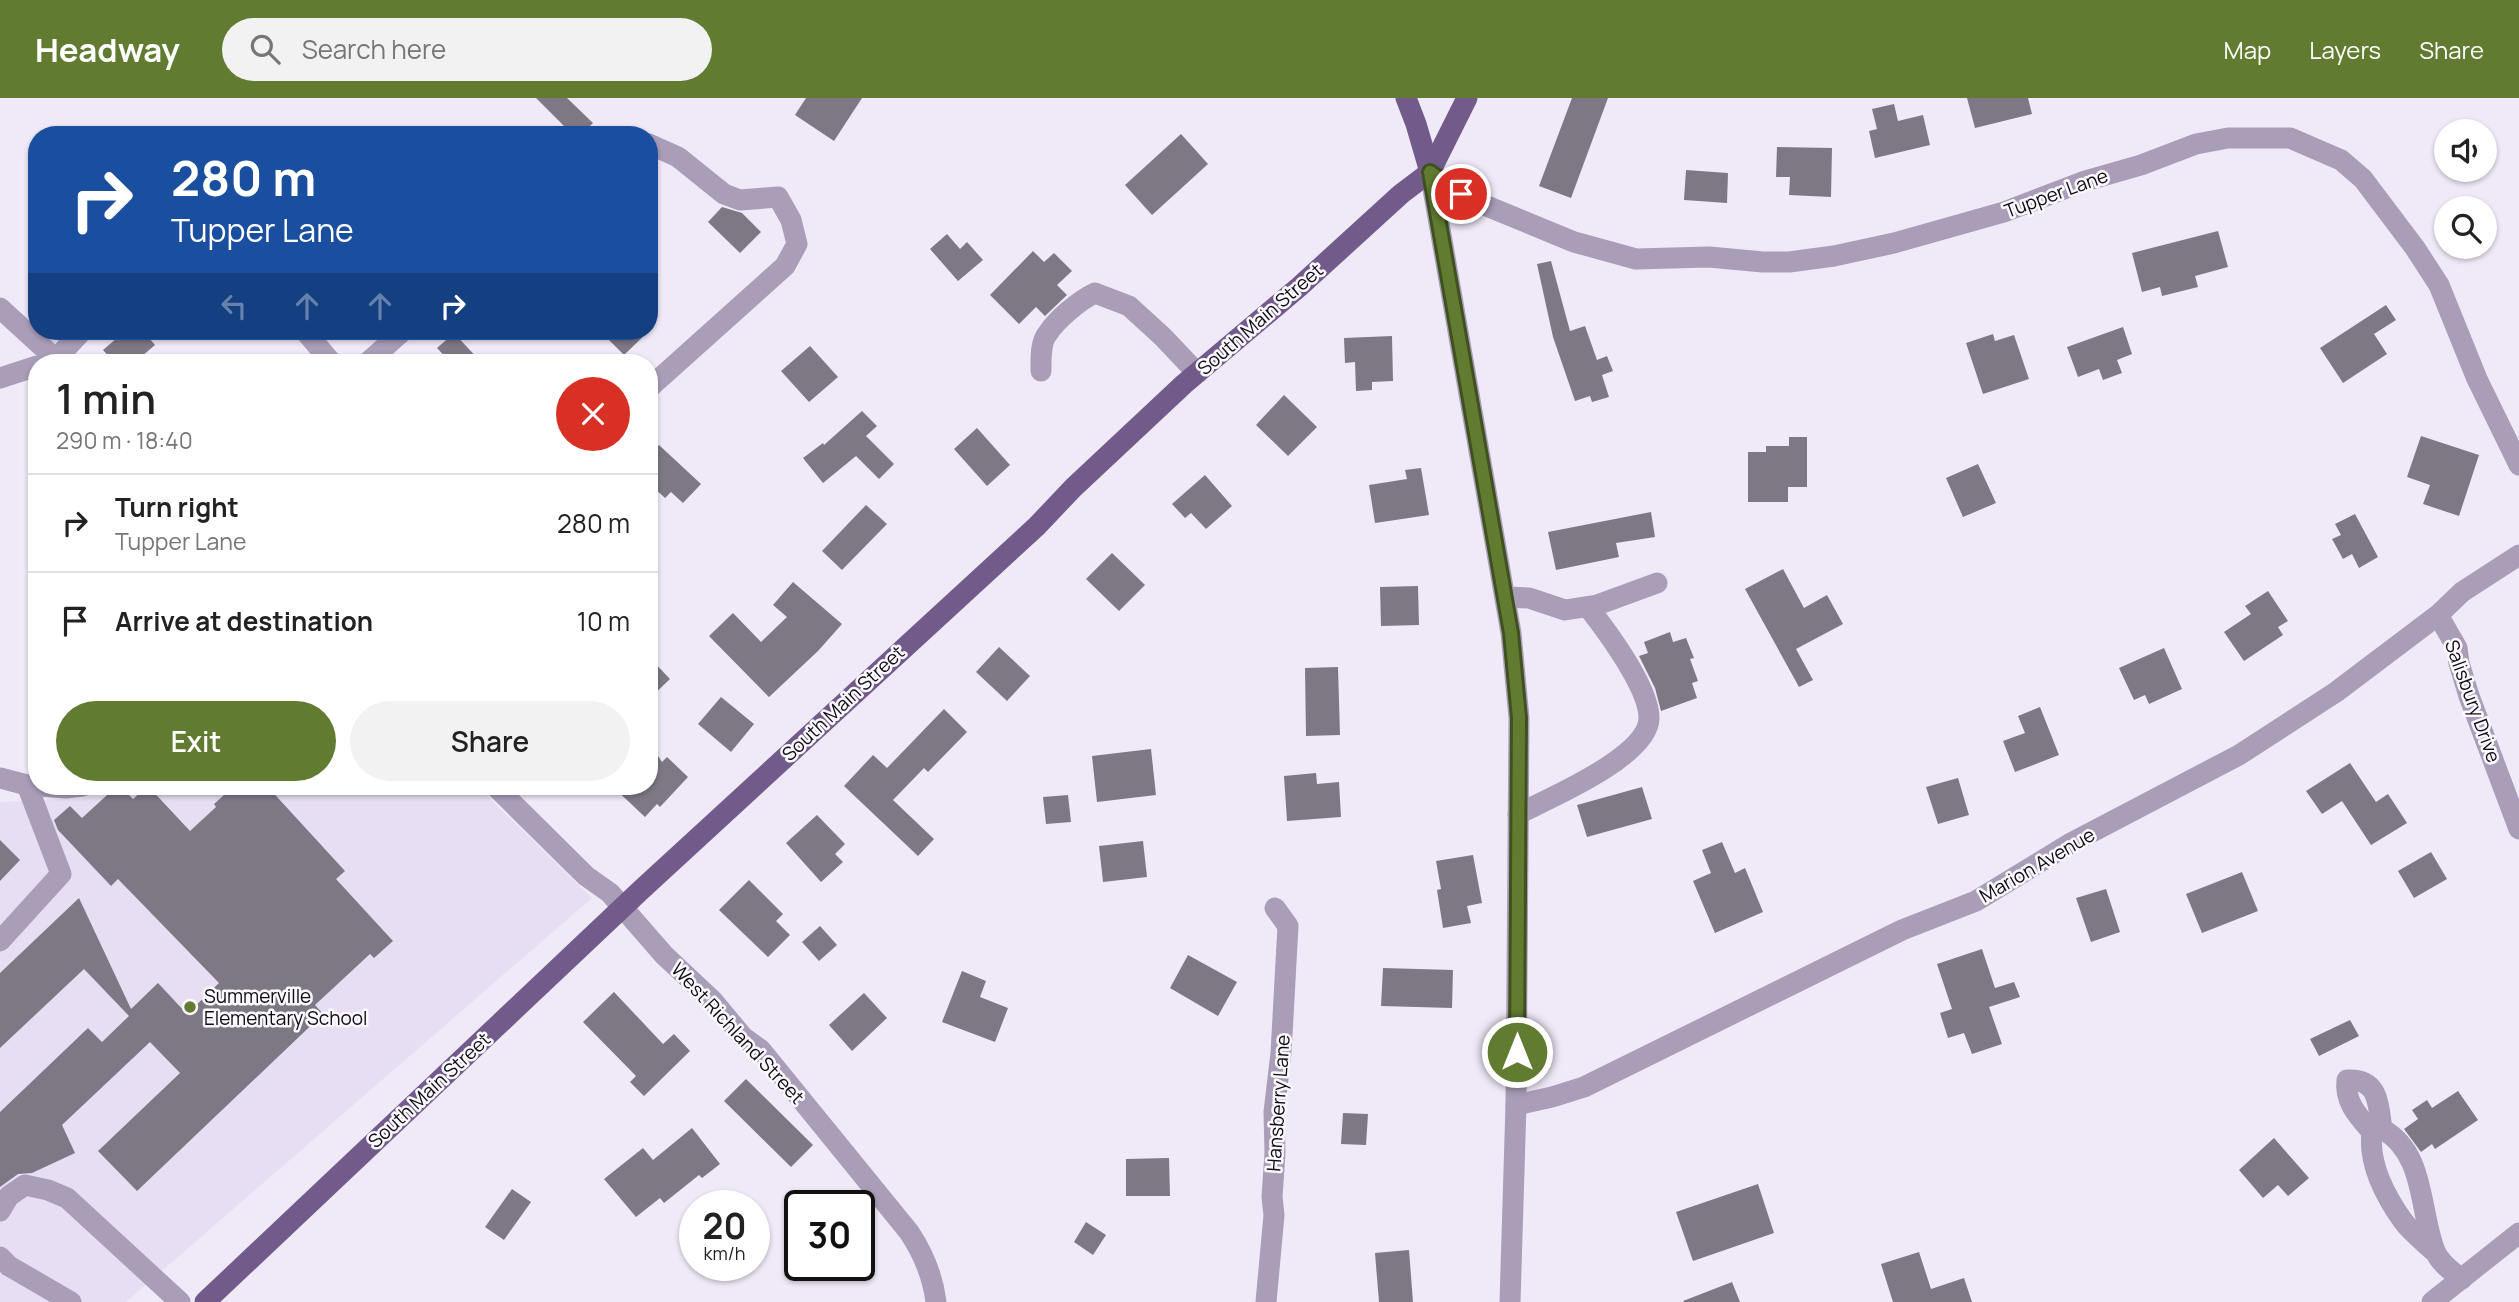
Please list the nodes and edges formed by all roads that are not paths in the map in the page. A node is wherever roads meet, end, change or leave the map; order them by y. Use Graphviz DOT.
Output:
graph roads {
  1 [pos="1406,98"];
  2 [pos="1467,98"];
  3 [pos="658,148"];
  4 [pos="1430,172"];
  5 [pos="0,308"];
  6 [pos="28,338"];
  7 [pos="30,340"];
  8 [pos="73,340"];
  9 [pos="313,340"];
  10 [pos="393,340"];
  11 [pos="43,354"];
  12 [pos="58,354"];
  13 [pos="324,354"];
  14 [pos="377,354"];
  15 [pos="28,369"];
  16 [pos="1041,371"];
  17 [pos="1197,373"];
  18 [pos="0,378"];
  19 [pos="658,380"];
  20 [pos="2519,465"];
  21 [pos="2519,555"];
  22 [pos="1657,583"];
  23 [pos="1505,597"];
  24 [pos="1588,607"];
  25 [pos="2438,615"];
  26 [pos="0,778"];
  27 [pos="27,785"];
  28 [pos="31,795"];
  29 [pos="504,795"];
  30 [pos="1518,814"];
  31 [pos="2519,829"];
  32 [pos="623,908"];
  33 [pos="1275,908"];
  34 [pos="0,942"];
  35 [pos="1517,1105"];
  36 [pos="0,1211"];
  37 [pos="2519,1233"];
  38 [pos="2436,1253"];
  39 [pos="0,1257"];
  40 [pos="2462,1279"];
  41 [pos="71,1302"];
  42 [pos="180,1302"];
  43 [pos="205,1302"];
  44 [pos="936,1302"];
  45 [pos="1266,1302"];
  46 [pos="1510,1302"];
  47 [pos="2432,1302"];
  1 -- 4 [label="main road"];
  2 -- 4 [label="main road, South Main Street"];
  3 -- 19 [label="street"];
  4 -- 17 [label="main road, South Main Street"];
  4 -- 20 [label="street, Tupper Lane"];
  4 -- 23 [label="street"];
  5 -- 6 [label="street"];
  7 -- 11 [label="street"];
  8 -- 12 [label="street"];
  9 -- 13 [label="street"];
  10 -- 14 [label="street"];
  15 -- 18 [label="street"];
  16 -- 17 [label="street"];
  17 -- 32 [label="main road, South Main Street"];
  21 -- 25 [label="street, Marion Avenue"];
  22 -- 24 [label="street"];
  23 -- 24 [label="street"];
  23 -- 30 [label="street"];
  24 -- 30 [label="street"];
  25 -- 31 [label="street, Salisbury Drive"];
  25 -- 35 [label="street, Marion Avenue"];
  26 -- 27 [label="street"];
  28 -- 34 [label="street"];
  29 -- 32 [label="street, West Richland Street"];
  30 -- 35 [label="street"];
  32 -- 43 [label="main road, South Main Street"];
  32 -- 44 [label="street, West Richland Street"];
  33 -- 45 [label="street, Hansberry Lane"];
  35 -- 46 [label="street"];
  36 -- 42 [label="street"];
  37 -- 40 [label="street"];
  38 -- 38 [label="street"];
  38 -- 40 [label="street"];
  39 -- 41 [label="street"];
  40 -- 47 [label="street"];
}
